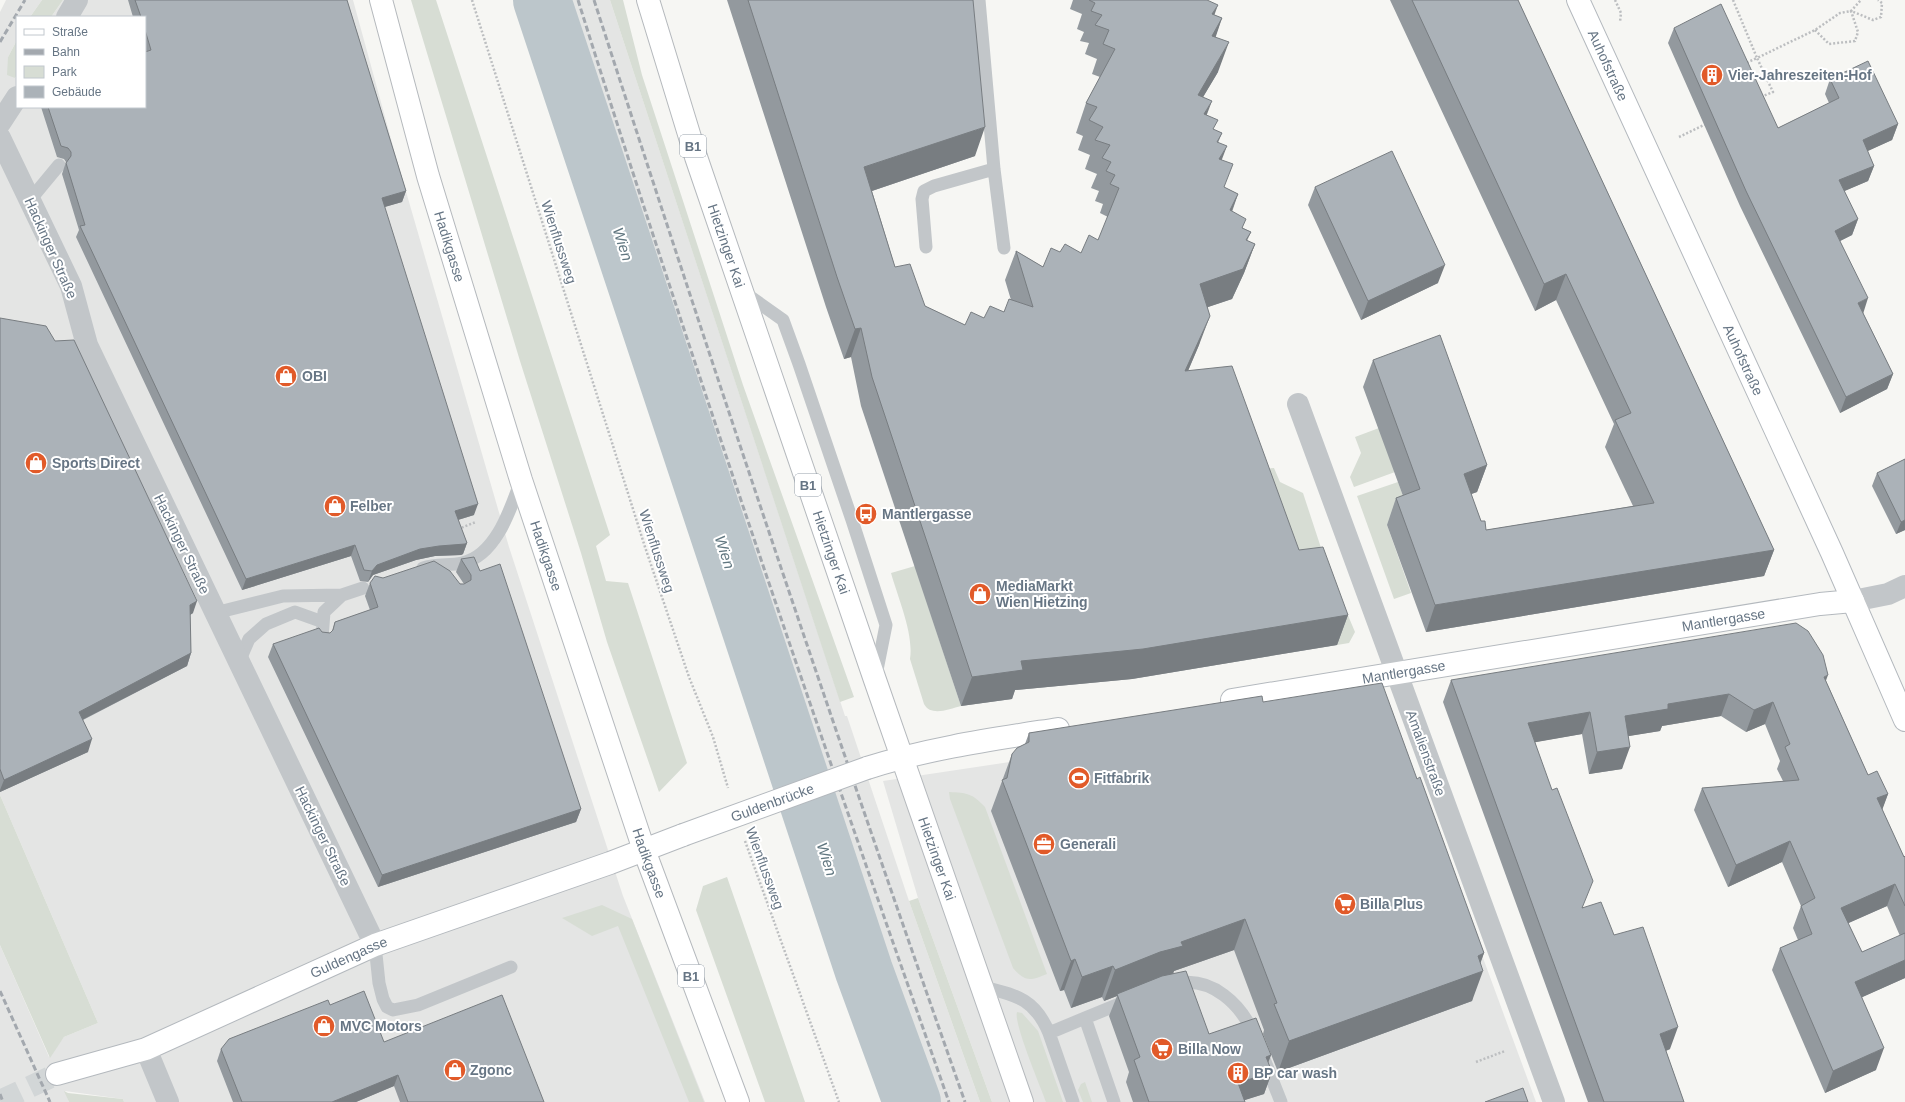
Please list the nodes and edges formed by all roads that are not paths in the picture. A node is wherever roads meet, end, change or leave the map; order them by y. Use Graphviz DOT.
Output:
graph roads {
  1 [pos="77,0"];
  2 [pos="381,0"];
  3 [pos="648,0"];
  4 [pos="979,0"];
  5 [pos="1578,0"];
  6 [pos="68,16"];
  7 [pos="16,99"];
  8 [pos="0,123"];
  9 [pos="0,138"];
  10 [pos="59,165"];
  11 [pos="994,169"];
  12 [pos="30,200"];
  13 [pos="926,247"];
  14 [pos="1004,248"];
  15 [pos="742,290"];
  16 [pos="1298,404"];
  17 [pos="521,480"];
  18 [pos="432,565"];
  19 [pos="411,571"];
  20 [pos="452,578"];
  21 [pos="1905,586"];
  22 [pos="363,588"];
  23 [pos="342,595"];
  24 [pos="1853,601"];
  25 [pos="215,613"];
  26 [pos="323,622"];
  27 [pos="322,638"];
  28 [pos="239,662"];
  29 [pos="1396,674"];
  30 [pos="875,680"];
  31 [pos="1210,704"];
  32 [pos="1905,720"];
  33 [pos="1076,726"];
  34 [pos="902,757"];
  35 [pos="644,850"];
  36 [pos="375,945"];
  37 [pos="511,966"];
  38 [pos="980,986"];
  39 [pos="1164,987"];
  40 [pos="1138,996"];
  41 [pos="1085,1018"];
  42 [pos="1049,1032"];
  43 [pos="146,1049"];
  44 [pos="57,1074"];
  45 [pos="168,1102"];
  46 [pos="738,1102"];
  47 [pos="1022,1102"];
  48 [pos="1073,1102"];
  49 [pos="1114,1102"];
  50 [pos="1281,1102"];
  51 [pos="1554,1102"];
  1 -- 6 [label="street"];
  2 -- 17 [label="street, Hadikgasse / B1"];
  3 -- 15 [label="street, Hietzinger Kai / B1"];
  4 -- 11 [label="lane"];
  5 -- 24 [label="street, Auhofstraße"];
  7 -- 8 [label="street"];
  9 -- 12 [label="street, Hackinger Straße"];
  10 -- 12 [label="lane"];
  11 -- 13 [label="lane"];
  11 -- 14 [label="lane"];
  12 -- 25 [label="street, Hackinger Straße"];
  15 -- 30 [label="street, Hietzinger Kai / B1"];
  15 -- 30 [label="lane"];
  16 -- 29 [label="street, Amalienstraße"];
  17 -- 18 [label="lane"];
  17 -- 35 [label="street, Hadikgasse / B1"];
  18 -- 19 [label="lane"];
  18 -- 20 [label="lane"];
  21 -- 24 [label="street, Mantlergasse"];
  22 -- 23 [label="lane"];
  23 -- 25 [label="lane"];
  23 -- 26 [label="lane"];
  24 -- 29 [label="street, Mantlergasse"];
  24 -- 32 [label="street, Auhofstraße"];
  25 -- 28 [label="street, Hackinger Straße"];
  26 -- 27 [label="lane"];
  26 -- 28 [label="lane"];
  28 -- 36 [label="street, Hackinger Straße"];
  29 -- 31 [label="street, Mantlergasse"];
  29 -- 51 [label="street, Amalienstraße"];
  30 -- 34 [label="street, Hietzinger Kai / B1"];
  33 -- 34 [label="street"];
  34 -- 35 [label="street, Guldenbrücke, bridge"];
  34 -- 38 [label="street, Hietzinger Kai / B1"];
  35 -- 36 [label="street, Guldengasse"];
  35 -- 46 [label="street, Hadikgasse / B1"];
  36 -- 37 [label="lane"];
  36 -- 43 [label="street, Guldengasse"];
  38 -- 42 [label="lane"];
  38 -- 47 [label="street, Hietzinger Kai / B1"];
  39 -- 50 [label="lane"];
  40 -- 41 [label="lane"];
  41 -- 42 [label="lane"];
  41 -- 49 [label="lane"];
  42 -- 48 [label="lane"];
  43 -- 44 [label="street, Guldengasse"];
  43 -- 45 [label="street"];
}
